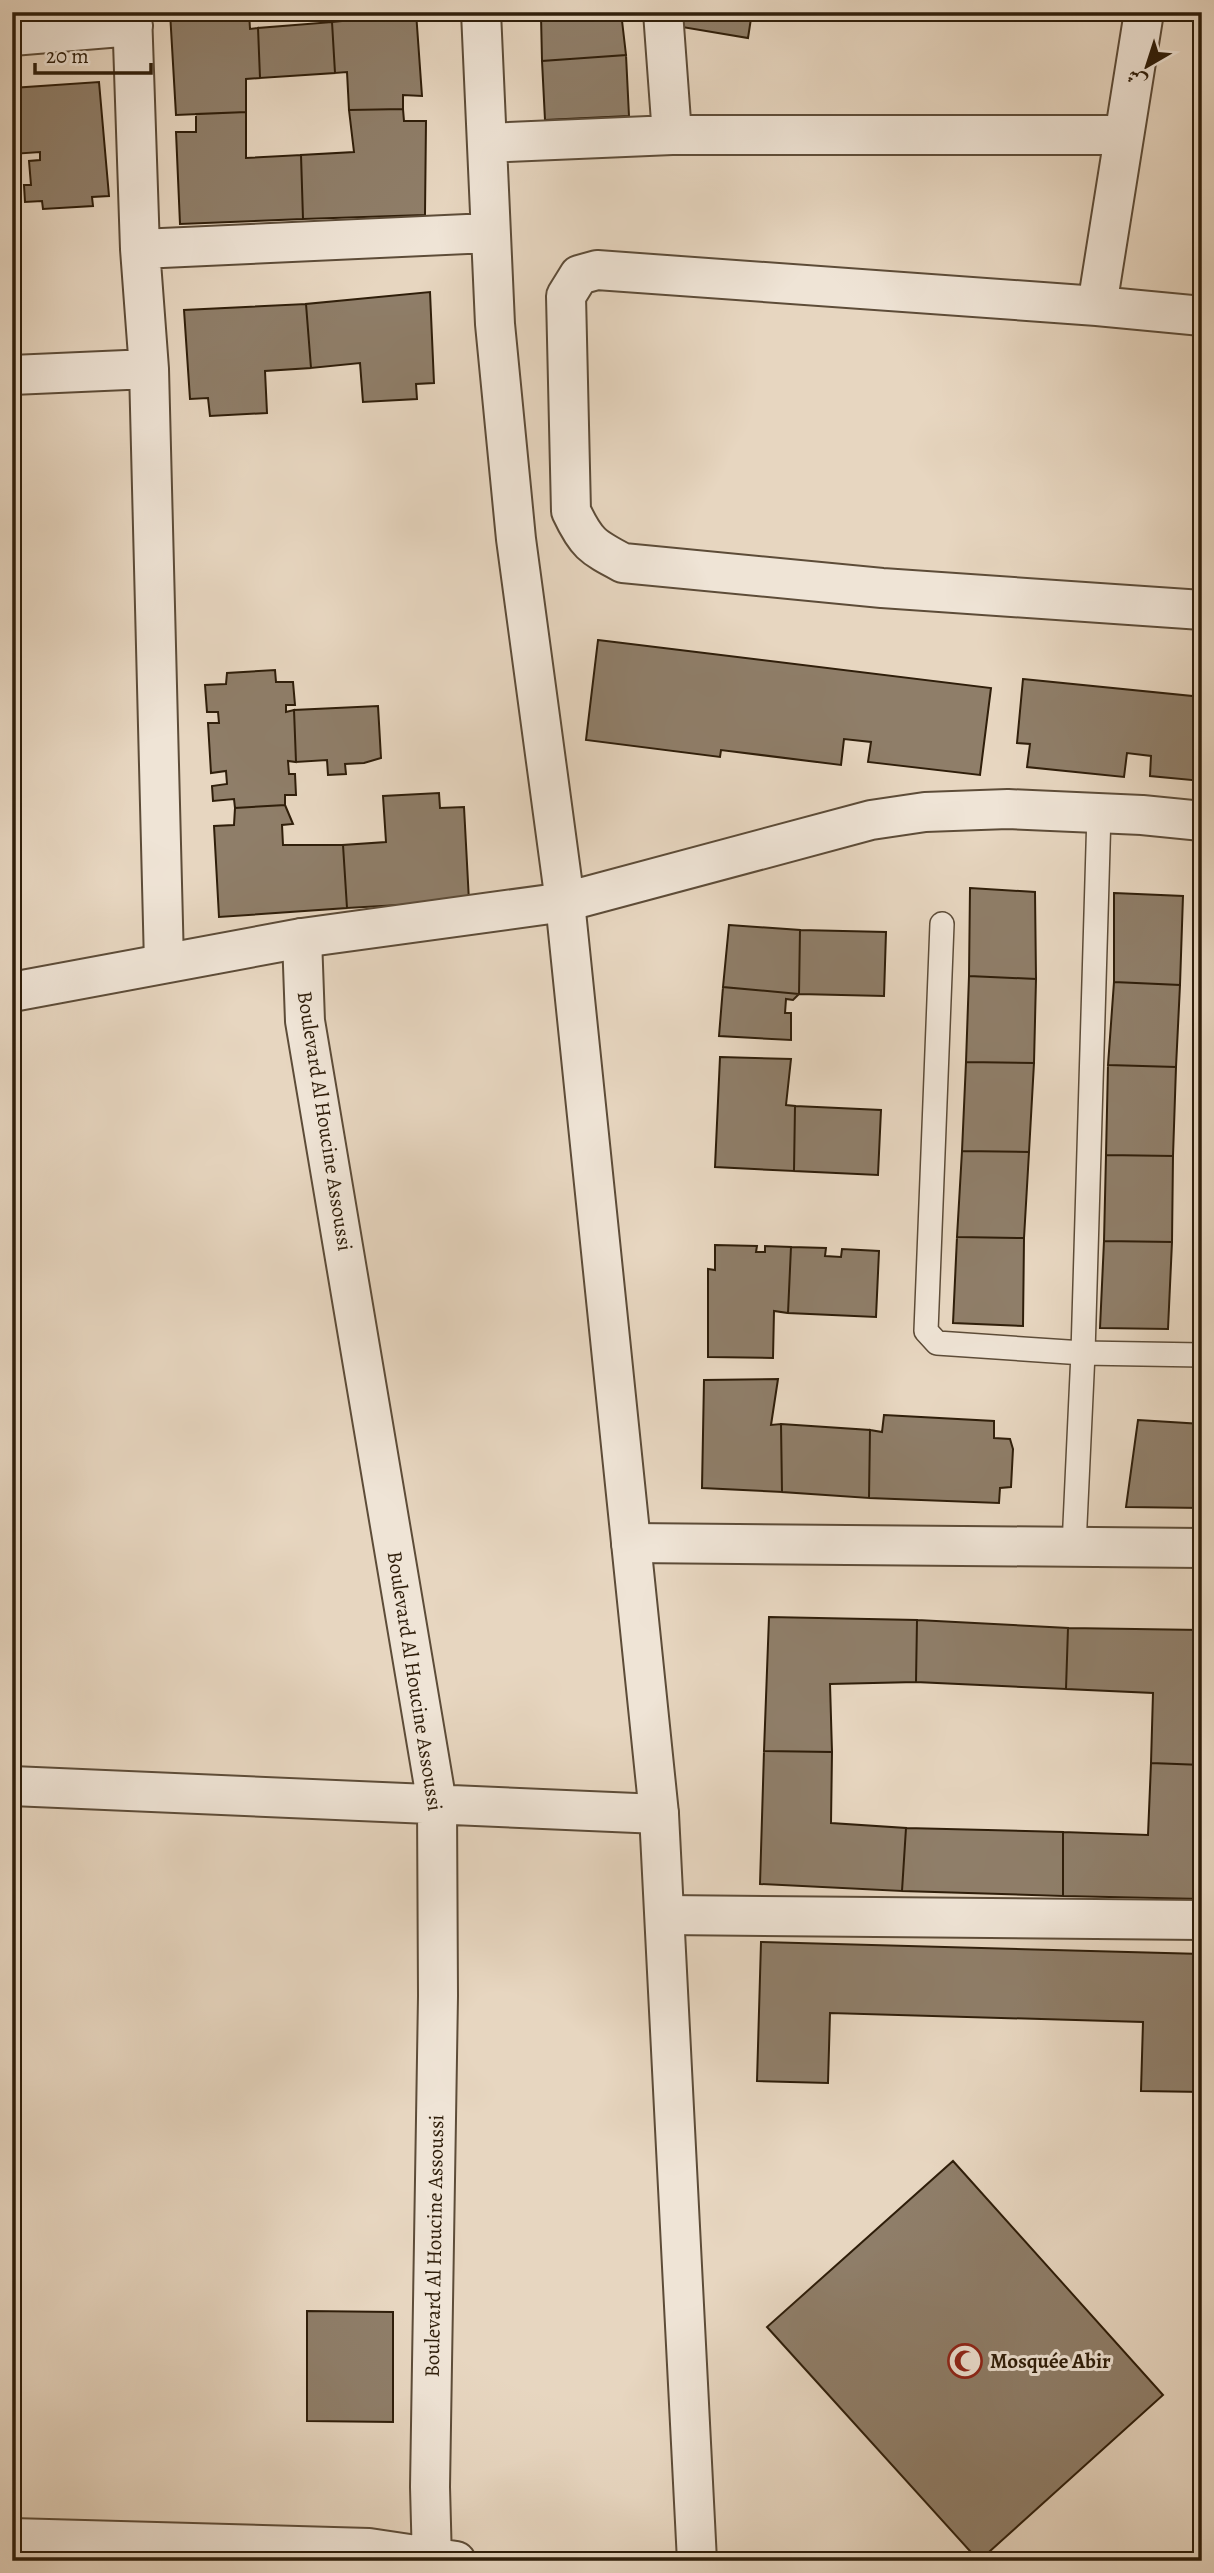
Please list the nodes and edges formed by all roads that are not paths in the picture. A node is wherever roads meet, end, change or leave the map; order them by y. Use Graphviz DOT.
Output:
graph roads {
  1 [pos="481,12"];
  2 [pos="663,12"];
  3 [pos="1144,12"];
  4 [pos="133,19"];
  5 [pos="12,36"];
  6 [pos="672,135"];
  7 [pos="1124,135"];
  8 [pos="487,143"];
  9 [pos="489,233"];
  10 [pos="139,249"];
  11 [pos="1097,306"];
  12 [pos="1202,316"];
  13 [pos="149,369"];
  14 [pos="12,375"];
  15 [pos="1202,610"];
  16 [pos="1099,813"];
  17 [pos="1202,821"];
  18 [pos="565,902"];
  19 [pos="942,923"];
  20 [pos="302,938"];
  21 [pos="164,963"];
  22 [pos="12,992"];
  23 [pos="1083,1353"];
  24 [pos="1202,1355"];
  25 [pos="631,1543"];
  26 [pos="1074,1546"];
  27 [pos="1202,1548"];
  28 [pos="12,1786"];
  29 [pos="437,1804"];
  30 [pos="659,1814"];
  31 [pos="666,1915"];
  32 [pos="1202,1920"];
  33 [pos="12,2538"];
  34 [pos="440,2559"];
  35 [pos="697,2561"];
  1 -- 8 [label="street"];
  2 -- 6 [label="street"];
  3 -- 7 [label="street"];
  4 -- 5 [label="street"];
  4 -- 10 [label="street"];
  6 -- 7 [label="street"];
  6 -- 8 [label="street"];
  7 -- 11 [label="street"];
  8 -- 9 [label="street"];
  9 -- 10 [label="street"];
  9 -- 18 [label="street"];
  10 -- 13 [label="street"];
  11 -- 12 [label="street"];
  11 -- 15 [label="street"];
  13 -- 14 [label="street"];
  13 -- 21 [label="street"];
  16 -- 17 [label="street"];
  16 -- 18 [label="street"];
  16 -- 23 [label="lane"];
  18 -- 20 [label="street"];
  18 -- 25 [label="street"];
  19 -- 23 [label="lane"];
  20 -- 21 [label="street"];
  20 -- 29 [label="street, Boulevard Al Houcine Assoussi"];
  21 -- 22 [label="street"];
  23 -- 24 [label="lane"];
  23 -- 26 [label="lane"];
  25 -- 26 [label="street"];
  25 -- 30 [label="street"];
  26 -- 27 [label="street"];
  28 -- 29 [label="street"];
  29 -- 30 [label="street"];
  29 -- 34 [label="street, Boulevard Al Houcine Assoussi"];
  30 -- 31 [label="street"];
  31 -- 32 [label="street"];
  31 -- 35 [label="street"];
  33 -- 34 [label="street"];
}
